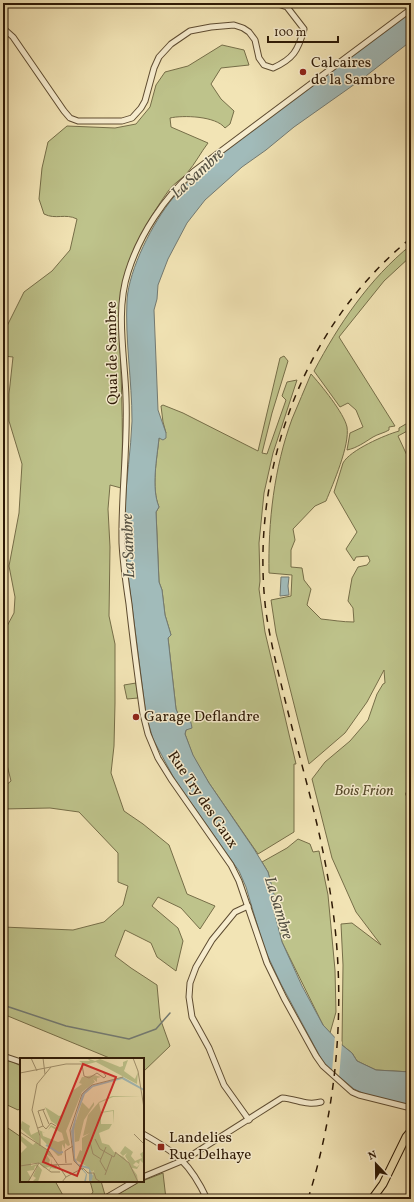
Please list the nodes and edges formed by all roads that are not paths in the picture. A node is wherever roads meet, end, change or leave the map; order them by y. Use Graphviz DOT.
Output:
graph roads {
  1 [pos="275,3"];
  2 [pos="411,8"];
  3 [pos="3,28"];
  4 [pos="122,514"];
  5 [pos="248,906"];
  6 [pos="3,1056"];
  7 [pos="20,1062"];
  8 [pos="321,1102"];
  9 [pos="411,1108"];
  10 [pos="248,1120"];
  11 [pos="411,1131"];
  12 [pos="144,1135"];
  13 [pos="184,1160"];
  14 [pos="144,1177"];
  15 [pos="133,1182"];
  16 [pos="104,1199"];
  17 [pos="207,1199"];
  18 [pos="372,1199"];
  1 -- 3 [label="street"];
  2 -- 4 [label="street, Quai de Sambre"];
  4 -- 5 [label="street, Rue Try des Gaux"];
  5 -- 9 [label="street, Rue Try des Gaux"];
  5 -- 10 [label="street"];
  6 -- 7 [label="street"];
  8 -- 10 [label="street"];
  10 -- 13 [label="street"];
  11 -- 18 [label="main road"];
  12 -- 13 [label="street"];
  13 -- 14 [label="street"];
  13 -- 17 [label="street"];
  15 -- 16 [label="street"];
}
